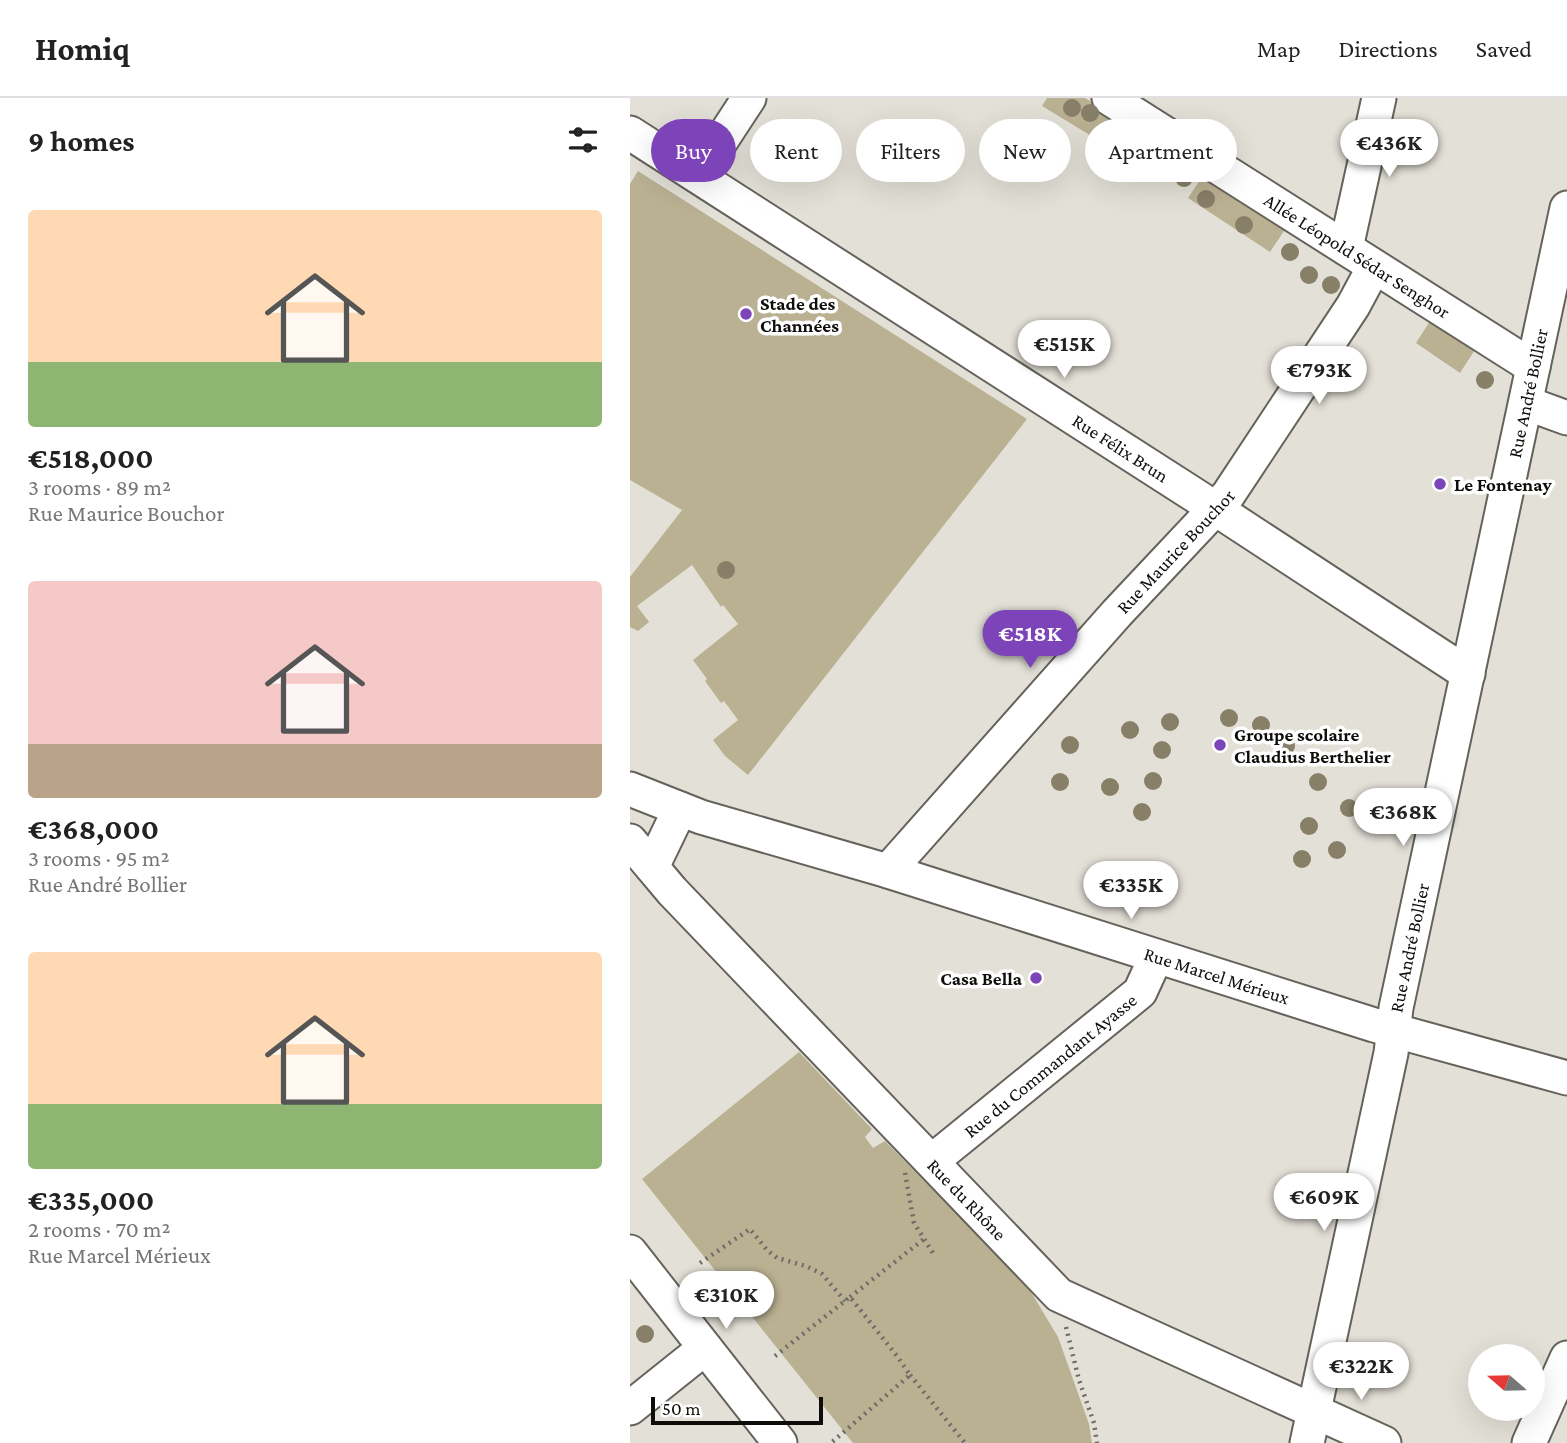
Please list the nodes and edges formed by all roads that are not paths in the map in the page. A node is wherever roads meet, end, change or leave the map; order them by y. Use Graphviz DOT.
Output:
graph roads {
  1 [pos="749,98"];
  2 [pos="1110,98"];
  3 [pos="1378,98"];
  4 [pos="735,119"];
  5 [pos="630,133"];
  6 [pos="651,146"];
  7 [pos="707,182"];
  8 [pos="1567,208"];
  9 [pos="1346,248"];
  10 [pos="1374,267"];
  11 [pos="1533,367"];
  12 [pos="1525,404"];
  13 [pos="1567,418"];
  14 [pos="1215,509"];
  15 [pos="1468,674"];
  16 [pos="630,789"];
  17 [pos="680,809"];
  18 [pos="630,841"];
  19 [pos="652,867"];
  20 [pos="888,871"];
  21 [pos="1156,957"];
  22 [pos="1394,1030"];
  23 [pos="1567,1078"];
  24 [pos="918,1164"];
  25 [pos="630,1252"];
  26 [pos="705,1348"];
  27 [pos="1567,1358"];
  28 [pos="630,1408"];
  29 [pos="1314,1410"];
  30 [pos="780,1443"];
  31 [pos="1307,1443"];
  32 [pos="1384,1443"];
  33 [pos="1529,1443"];
  1 -- 4 [label="street"];
  2 -- 9 [label="street, Allée Léopold Sédar Senghor"];
  3 -- 9 [label="street"];
  5 -- 6 [label="street, Rue Félix Brun"];
  7 -- 14 [label="street, Rue Félix Brun"];
  8 -- 11 [label="street, Rue André Bollier"];
  9 -- 10 [label="street, Allée Léopold Sédar Senghor"];
  10 -- 11 [label="street, Allée Léopold Sédar Senghor"];
  10 -- 14 [label="street, Rue Maurice Bouchor"];
  11 -- 12 [label="street, Rue André Bollier"];
  12 -- 13 [label="street"];
  12 -- 15 [label="street, Rue André Bollier"];
  14 -- 15 [label="street, Rue Félix Brun"];
  14 -- 20 [label="street, Rue Maurice Bouchor"];
  15 -- 22 [label="street, Rue André Bollier"];
  16 -- 17 [label="street, Rue Marcel Mérieux"];
  17 -- 19 [label="street"];
  17 -- 20 [label="street, Rue Marcel Mérieux"];
  18 -- 19 [label="street, Rue du Rhône"];
  19 -- 24 [label="street, Rue du Rhône"];
  20 -- 21 [label="street, Rue Marcel Mérieux"];
  21 -- 22 [label="street, Rue Marcel Mérieux"];
  21 -- 24 [label="street, Rue du Commandant Ayasse"];
  22 -- 23 [label="street, Rue Marcel Mérieux"];
  22 -- 29 [label="street, Rue André Bollier"];
  24 -- 29 [label="street, Rue du Rhône"];
  25 -- 26 [label="street"];
  26 -- 28 [label="street"];
  26 -- 30 [label="street"];
  27 -- 33 [label="street"];
  29 -- 31 [label="street, Rue André Bollier"];
  29 -- 32 [label="street, Rue du Rhône"];
}
